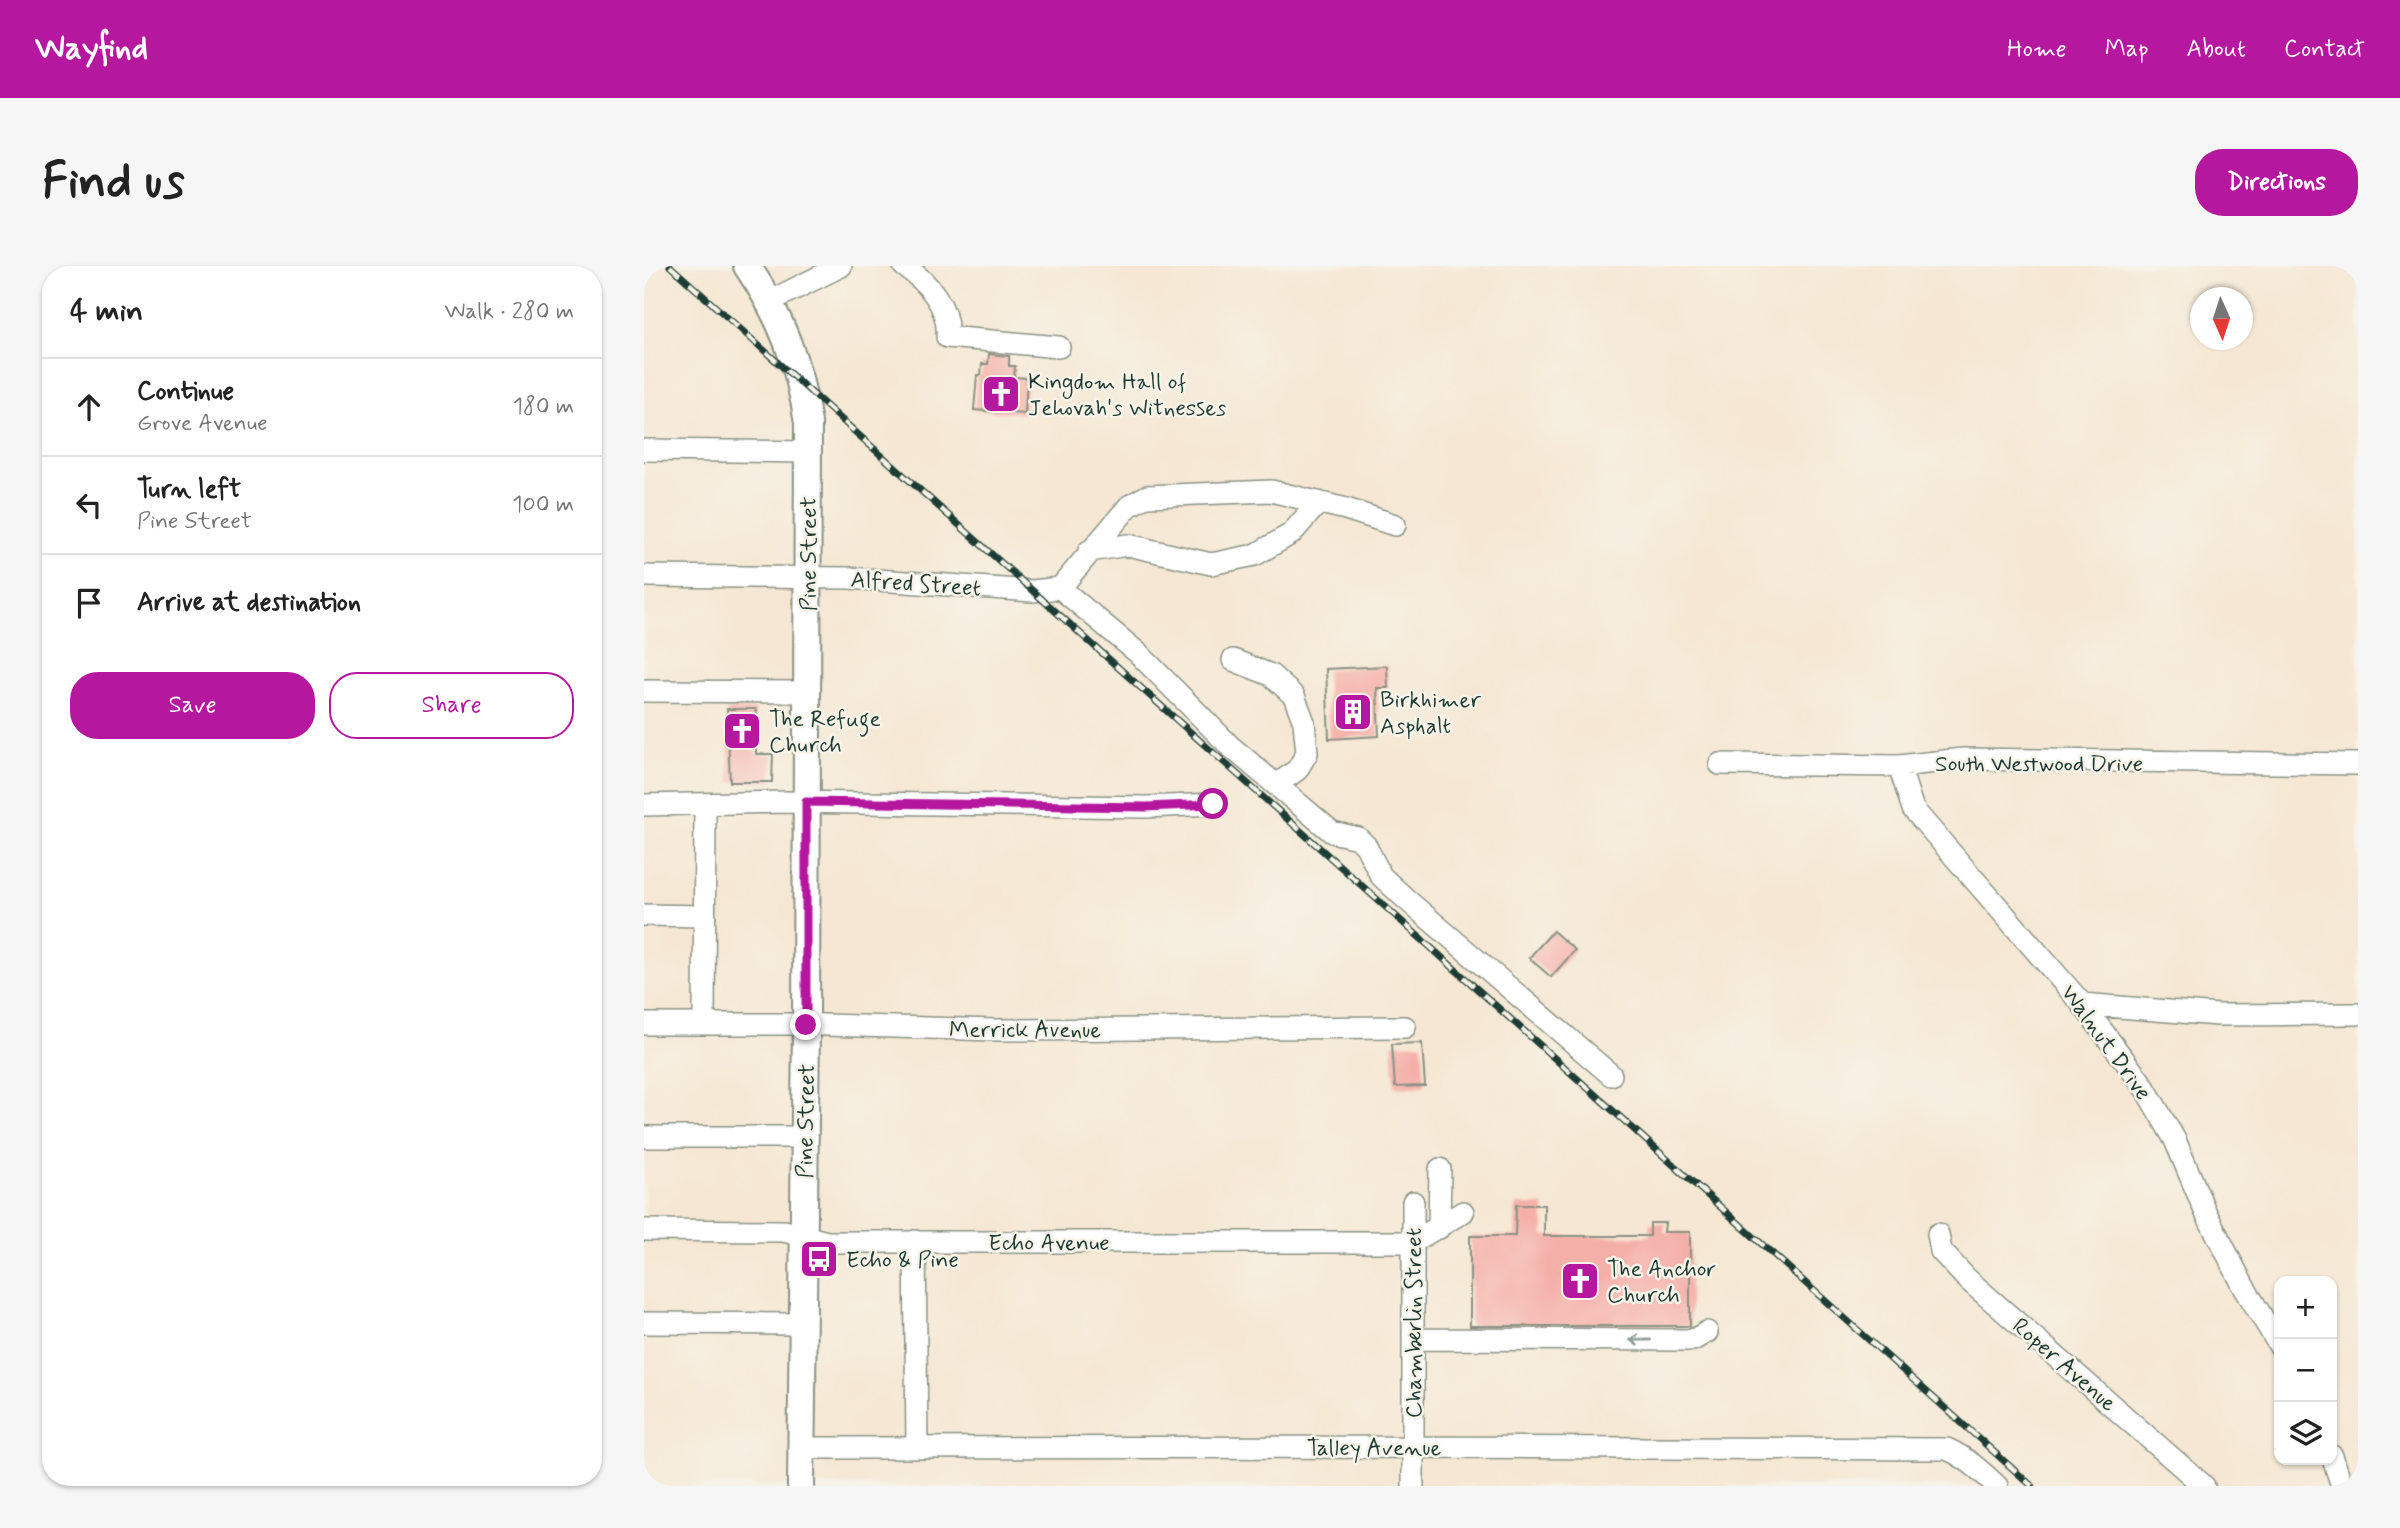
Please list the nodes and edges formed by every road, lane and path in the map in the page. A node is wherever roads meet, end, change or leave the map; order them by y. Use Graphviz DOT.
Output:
graph roads {
  1 [pos="747,266"];
  2 [pos="841,266"];
  3 [pos="904,266"];
  4 [pos="770,301"];
  5 [pos="1059,347"];
  6 [pos="644,450"];
  7 [pos="808,452"];
  8 [pos="1319,502"];
  9 [pos="1395,525"];
  10 [pos="1089,551"];
  11 [pos="644,576"];
  12 [pos="808,577"];
  13 [pos="1060,588"];
  14 [pos="1233,660"];
  15 [pos="644,691"];
  16 [pos="807,692"];
  17 [pos="2358,764"];
  18 [pos="1720,765"];
  19 [pos="1899,766"];
  20 [pos="1276,785"];
  21 [pos="806,802"];
  22 [pos="644,804"];
  23 [pos="705,804"];
  24 [pos="1213,804"];
  25 [pos="644,915"];
  26 [pos="705,916"];
  27 [pos="2082,1003"];
  28 [pos="2358,1014"];
  29 [pos="644,1024"];
  30 [pos="704,1024"];
  31 [pos="806,1025"];
  32 [pos="1405,1027"];
  33 [pos="1611,1075"];
  34 [pos="644,1137"];
  35 [pos="805,1137"];
  36 [pos="1440,1170"];
  37 [pos="1413,1202"];
  38 [pos="1463,1212"];
  39 [pos="1439,1228"];
  40 [pos="644,1230"];
  41 [pos="1938,1234"];
  42 [pos="804,1235"];
  43 [pos="915,1241"];
  44 [pos="1413,1242"];
  45 [pos="644,1324"];
  46 [pos="802,1324"];
  47 [pos="1706,1332"];
  48 [pos="1414,1339"];
  49 [pos="2275,1339"];
  50 [pos="1413,1447"];
  51 [pos="802,1448"];
  52 [pos="917,1448"];
  53 [pos="2335,1465"];
  54 [pos="801,1486"];
  55 [pos="1413,1486"];
  56 [pos="1997,1486"];
  57 [pos="2204,1486"];
  58 [pos="2342,1486"];
  1 -- 4 [label="main road, Pine Street"];
  2 -- 4 [label="street"];
  3 -- 5 [label="street"];
  4 -- 7 [label="main road, Pine Street"];
  6 -- 7 [label="street"];
  7 -- 12 [label="main road, Pine Street"];
  8 -- 9 [label="street"];
  8 -- 10 [label="street"];
  8 -- 10 [label="street"];
  10 -- 13 [label="street"];
  11 -- 12 [label="street, Alfred Street"];
  12 -- 13 [label="street, Alfred Street"];
  12 -- 16 [label="main road, Pine Street"];
  13 -- 20 [label="street"];
  14 -- 20 [label="street"];
  15 -- 16 [label="street"];
  16 -- 21 [label="main road, Pine Street"];
  17 -- 19 [label="street, South Westwood Drive"];
  18 -- 19 [label="street, South Westwood Drive"];
  19 -- 27 [label="street, Walnut Drive"];
  20 -- 33 [label="street"];
  21 -- 23 [label="street"];
  21 -- 24 [label="street"];
  21 -- 31 [label="main road, Pine Street"];
  22 -- 23 [label="street"];
  23 -- 26 [label="street"];
  25 -- 26 [label="street"];
  26 -- 30 [label="street"];
  27 -- 28 [label="street"];
  27 -- 49 [label="street, Walnut Drive"];
  29 -- 30 [label="street, Merrick Avenue"];
  30 -- 31 [label="street, Merrick Avenue"];
  31 -- 32 [label="street, Merrick Avenue"];
  31 -- 35 [label="main road, Pine Street"];
  34 -- 35 [label="street"];
  35 -- 42 [label="main road, Pine Street"];
  36 -- 39 [label="street"];
  37 -- 44 [label="street, Chamberlin Street"];
  38 -- 39 [label="street"];
  39 -- 44 [label="street"];
  40 -- 42 [label="street, Echo Avenue"];
  41 -- 57 [label="street, Roper Avenue"];
  42 -- 43 [label="street, Echo Avenue"];
  42 -- 46 [label="main road, Pine Street"];
  43 -- 44 [label="street, Echo Avenue"];
  43 -- 52 [label="street"];
  44 -- 48 [label="street, Chamberlin Street"];
  45 -- 46 [label="street"];
  46 -- 51 [label="main road, Pine Street"];
  47 -- 48 [label="street, one-way"];
  48 -- 50 [label="street, Chamberlin Street"];
  50 -- 52 [label="street, Talley Avenue"];
  50 -- 55 [label="street, Chamberlin Street"];
  50 -- 56 [label="street, Talley Avenue"];
  51 -- 52 [label="street, Talley Avenue"];
  51 -- 54 [label="main road, Pine Street"];
  53 -- 58 [label="street"];
}
